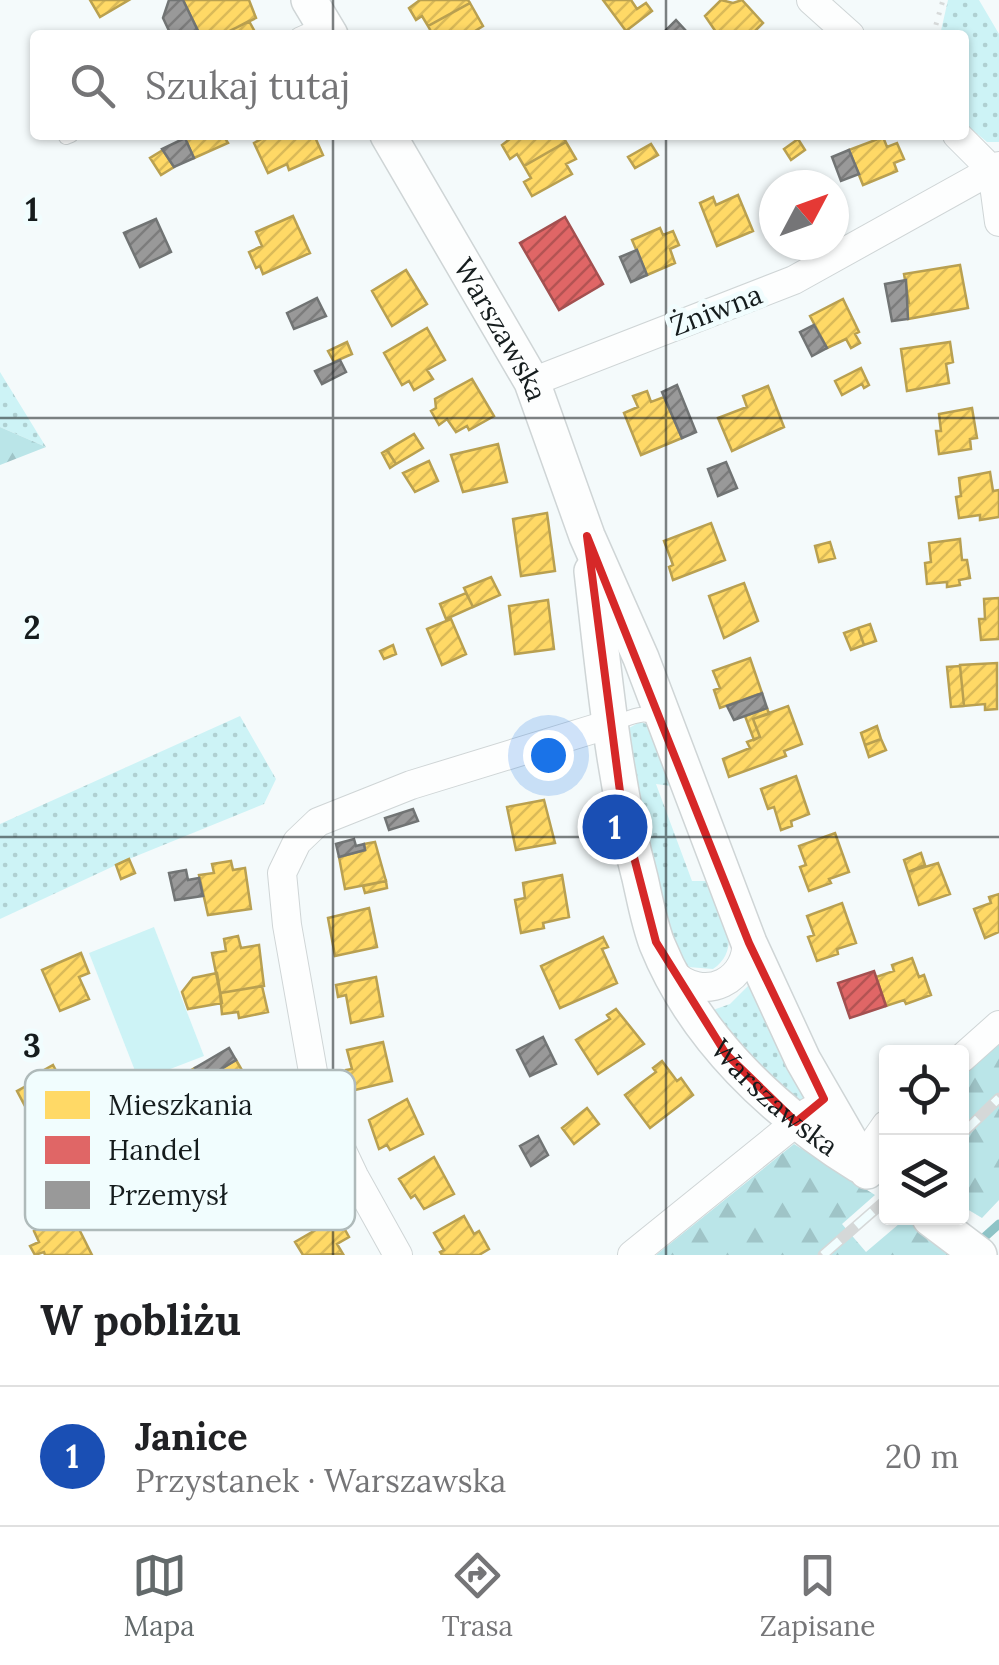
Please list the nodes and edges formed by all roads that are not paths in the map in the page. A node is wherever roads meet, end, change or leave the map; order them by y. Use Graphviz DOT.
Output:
graph roads {
  1 [pos="810,0"];
  2 [pos="844,30"];
  3 [pos="391,140"];
  4 [pos="964,140"];
  5 [pos="996,168"];
  6 [pos="999,222"];
  7 [pos="532,382"];
  8 [pos="587,536"];
  9 [pos="610,724"];
  10 [pos="668,728"];
  11 [pos="743,928"];
  12 [pos="665,961"];
  13 [pos="999,1025"];
  14 [pos="969,1052"];
  15 [pos="313,1070"];
  16 [pos="824,1099"];
  17 [pos="796,1122"];
  18 [pos="879,1135"];
  19 [pos="355,1178"];
  20 [pos="877,1178"];
  21 [pos="939,1225"];
  22 [pos="973,1250"];
  23 [pos="398,1255"];
  24 [pos="632,1255"];
  1 -- 2 [label="street"];
  3 -- 7 [label="street, Warszawska"];
  4 -- 5 [label="street"];
  5 -- 6 [label="street"];
  5 -- 7 [label="street, Żniwna"];
  7 -- 8 [label="street, Warszawska"];
  8 -- 9 [label="street, Warszawska"];
  8 -- 10 [label="street, Warszawska"];
  9 -- 10 [label="lane"];
  9 -- 12 [label="street, Warszawska"];
  9 -- 15 [label="street"];
  10 -- 11 [label="street, Warszawska"];
  11 -- 12 [label="street, Warszawska"];
  11 -- 16 [label="street, Warszawska"];
  12 -- 17 [label="street, Warszawska"];
  13 -- 14 [label="street"];
  16 -- 17 [label="street"];
  16 -- 20 [label="street, Warszawska"];
  17 -- 20 [label="street, Warszawska"];
  17 -- 24 [label="street"];
  18 -- 20 [label="street"];
  19 -- 23 [label="street"];
  21 -- 22 [label="street"];
}
